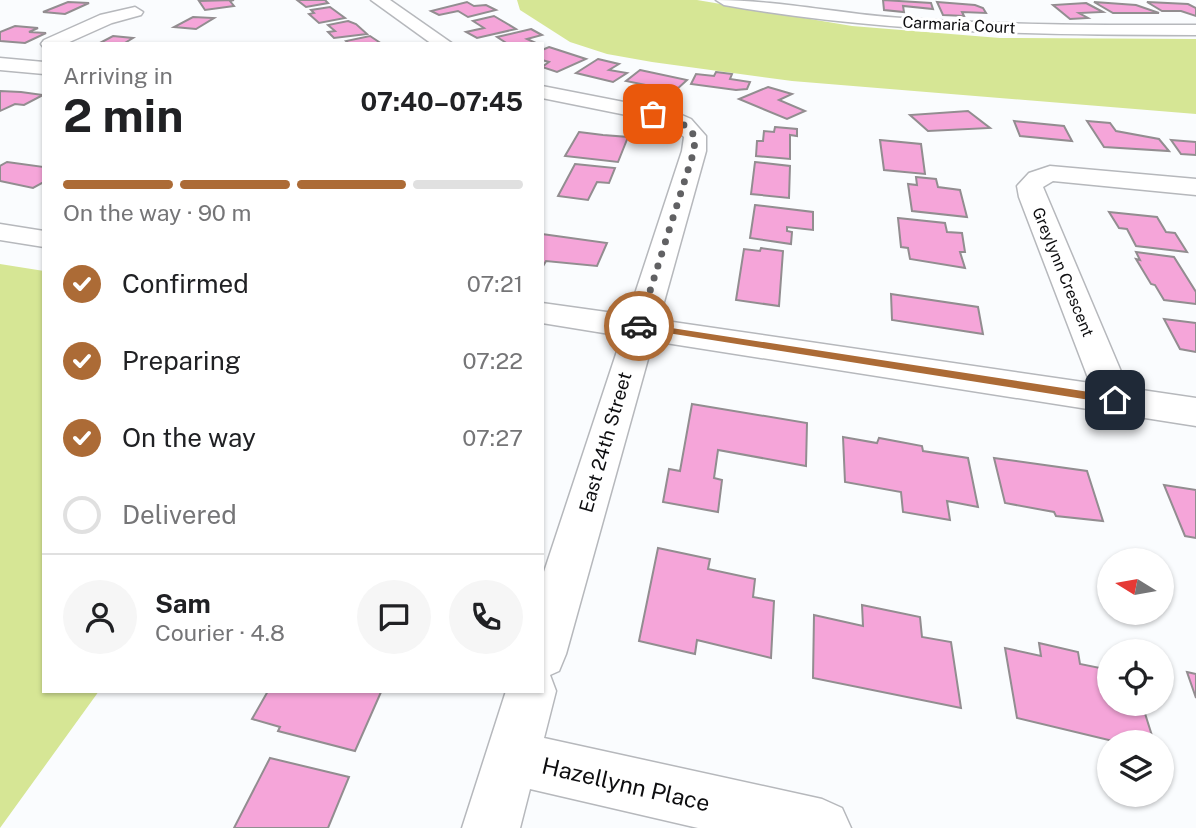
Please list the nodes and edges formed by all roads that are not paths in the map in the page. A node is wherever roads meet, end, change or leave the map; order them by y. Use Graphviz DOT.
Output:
graph roads {
  1 [pos="379,0"];
  2 [pos="724,0"];
  3 [pos="135,12"];
  4 [pos="1196,30"];
  5 [pos="54,42"];
  6 [pos="441,42"];
  7 [pos="42,48"];
  8 [pos="3,64"];
  9 [pos="42,68"];
  10 [pos="544,93"];
  11 [pos="1196,187"];
  12 [pos="0,232"];
  13 [pos="42,239"];
  14 [pos="544,313"];
  15 [pos="639,328"];
  16 [pos="1115,400"];
  17 [pos="1196,412"];
  18 [pos="544,647"];
  19 [pos="530,693"];
  20 [pos="512,758"];
  21 [pos="491,828"];
  22 [pos="822,828"];
  1 -- 6 [label="street"];
  2 -- 4 [label="street, Carmaria Court"];
  3 -- 5 [label="street"];
  7 -- 8 [label="street"];
  8 -- 9 [label="street"];
  10 -- 15 [label="street, East 24th Street"];
  11 -- 16 [label="street, Greylynn Crescent"];
  12 -- 13 [label="street"];
  14 -- 15 [label="street"];
  15 -- 16 [label="street"];
  15 -- 18 [label="street, East 24th Street"];
  16 -- 17 [label="street"];
  19 -- 20 [label="street"];
  20 -- 21 [label="street"];
  20 -- 22 [label="street, Hazellynn Place"];
}
